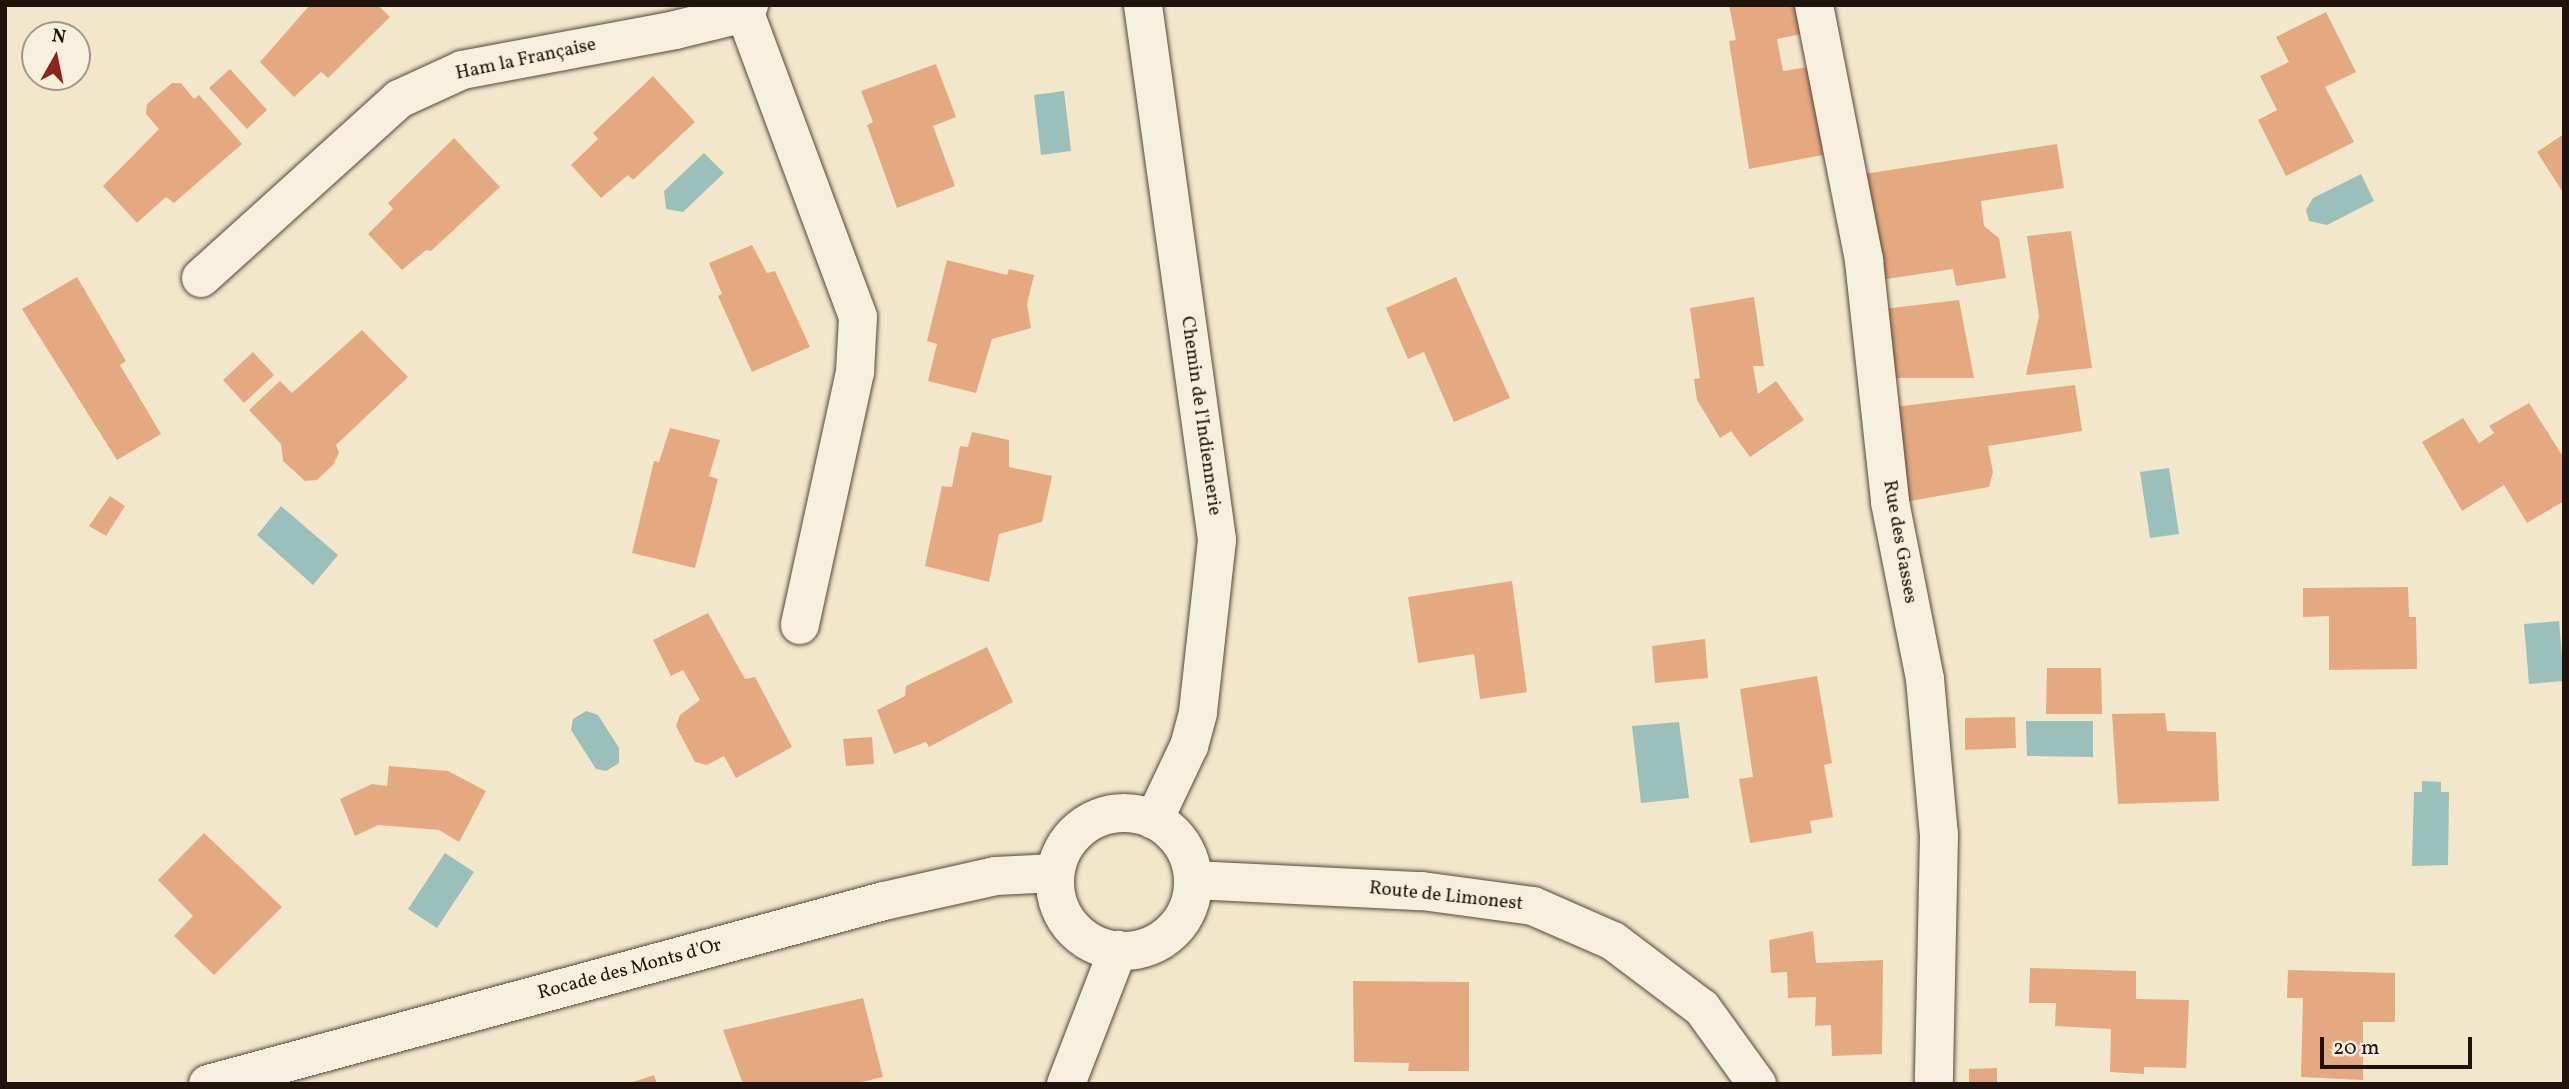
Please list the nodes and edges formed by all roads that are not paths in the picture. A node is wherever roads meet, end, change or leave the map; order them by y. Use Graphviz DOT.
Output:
graph roads {
  1 [pos="1143,5"];
  2 [pos="1814,5"];
  3 [pos="747,9"];
  4 [pos="201,278"];
  5 [pos="800,625"];
  6 [pos="1154,820"];
  7 [pos="1055,873"];
  8 [pos="1193,880"];
  9 [pos="1118,950"];
  10 [pos="208,1084"];
  11 [pos="1066,1084"];
  12 [pos="1757,1084"];
  13 [pos="1934,1084"];
  1 -- 6 [label="street, Chemin de l'Indiennerie"];
  2 -- 13 [label="street, Rue des Gasses"];
  3 -- 4 [label="street, Ham la Française"];
  3 -- 5 [label="street"];
  6 -- 7 [label="street"];
  6 -- 8 [label="street"];
  7 -- 9 [label="street"];
  7 -- 10 [label="street, Rocade des Monts d'Or"];
  8 -- 9 [label="street"];
  8 -- 12 [label="street, Route de Limonest"];
  9 -- 11 [label="street"];
}
